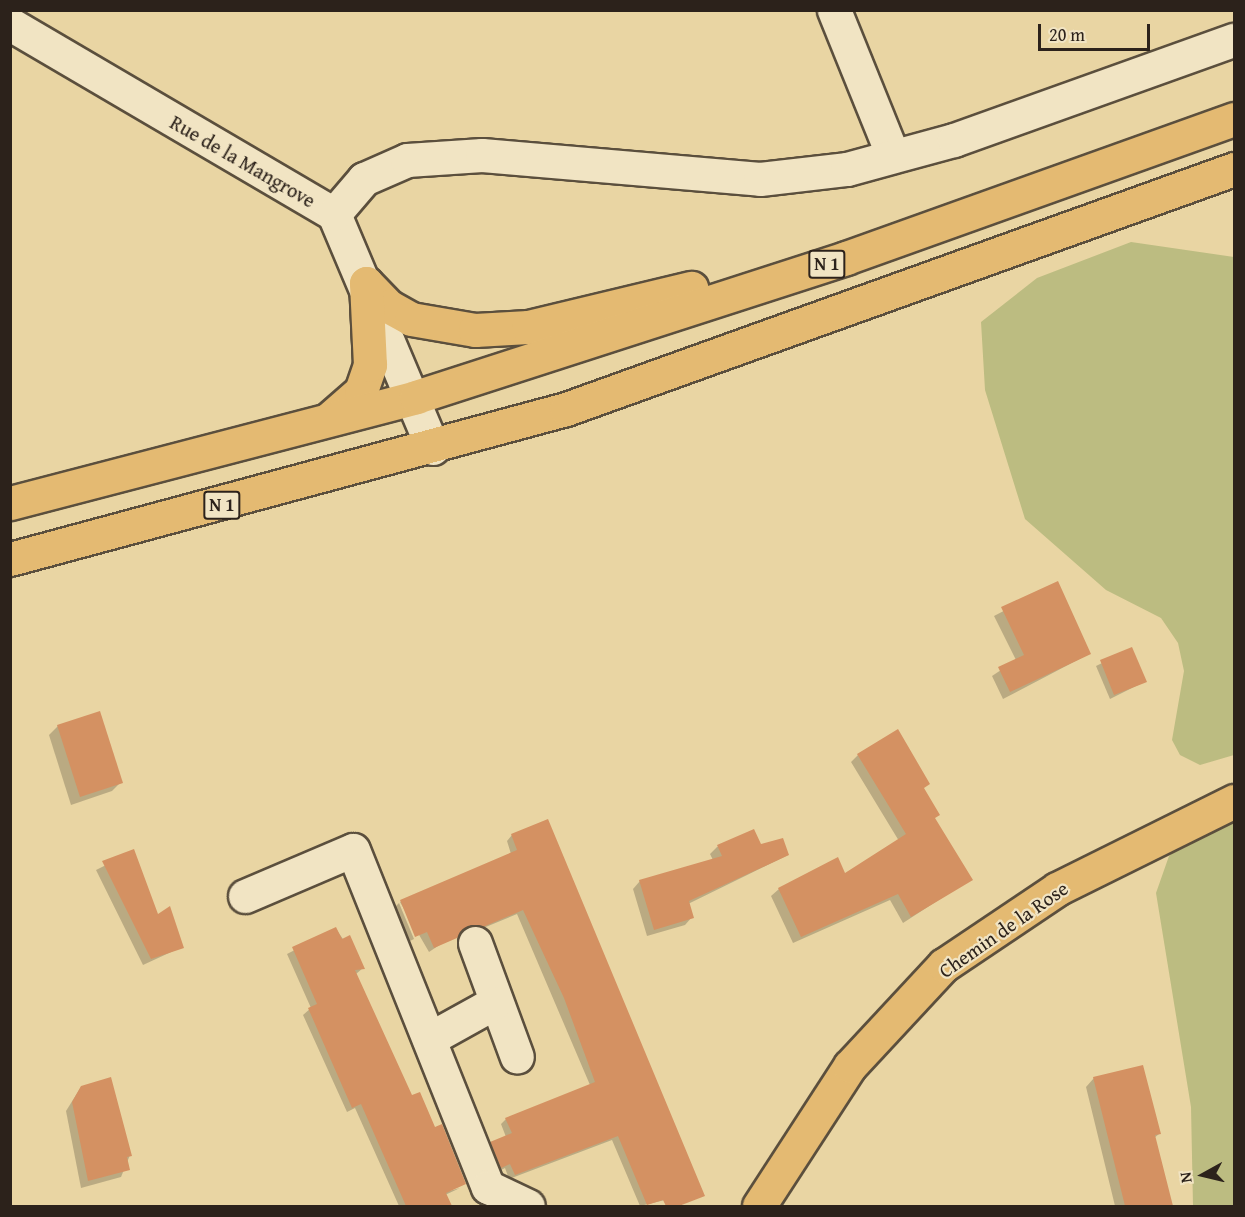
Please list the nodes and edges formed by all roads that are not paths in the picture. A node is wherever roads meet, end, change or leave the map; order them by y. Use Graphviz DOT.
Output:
graph roads {
  1 [pos="834,10"];
  2 [pos="10,24"];
  3 [pos="1234,40"];
  4 [pos="1234,119"];
  5 [pos="893,156"];
  6 [pos="1234,169"];
  7 [pos="334,214"];
  8 [pos="846,258"];
  9 [pos="366,283"];
  10 [pos="416,398"];
  11 [pos="323,424"];
  12 [pos="433,448"];
  13 [pos="10,503"];
  14 [pos="10,559"];
  15 [pos="1234,801"];
  16 [pos="245,897"];
  17 [pos="475,943"];
  18 [pos="494,1003"];
  19 [pos="429,1039"];
  20 [pos="517,1057"];
  21 [pos="528,1206"];
  22 [pos="759,1206"];
  1 -- 5 [label="street"];
  2 -- 7 [label="street, Rue de la Mangrove"];
  3 -- 5 [label="street"];
  4 -- 8 [label="main road, N 1"];
  5 -- 7 [label="street"];
  6 -- 12 [label="main road, N 1"];
  7 -- 9 [label="street, Rue de la Mangrove"];
  8 -- 9 [label="main road"];
  8 -- 10 [label="main road, N 1"];
  9 -- 10 [label="street, Rue de la Mangrove"];
  9 -- 11 [label="main road"];
  10 -- 11 [label="main road, N 1"];
  10 -- 12 [label="street"];
  11 -- 13 [label="main road, N 1"];
  12 -- 14 [label="main road, N 1"];
  15 -- 22 [label="main road, Chemin de la Rose"];
  16 -- 19 [label="street"];
  17 -- 18 [label="street"];
  18 -- 19 [label="street"];
  18 -- 20 [label="street"];
  19 -- 21 [label="street"];
}
